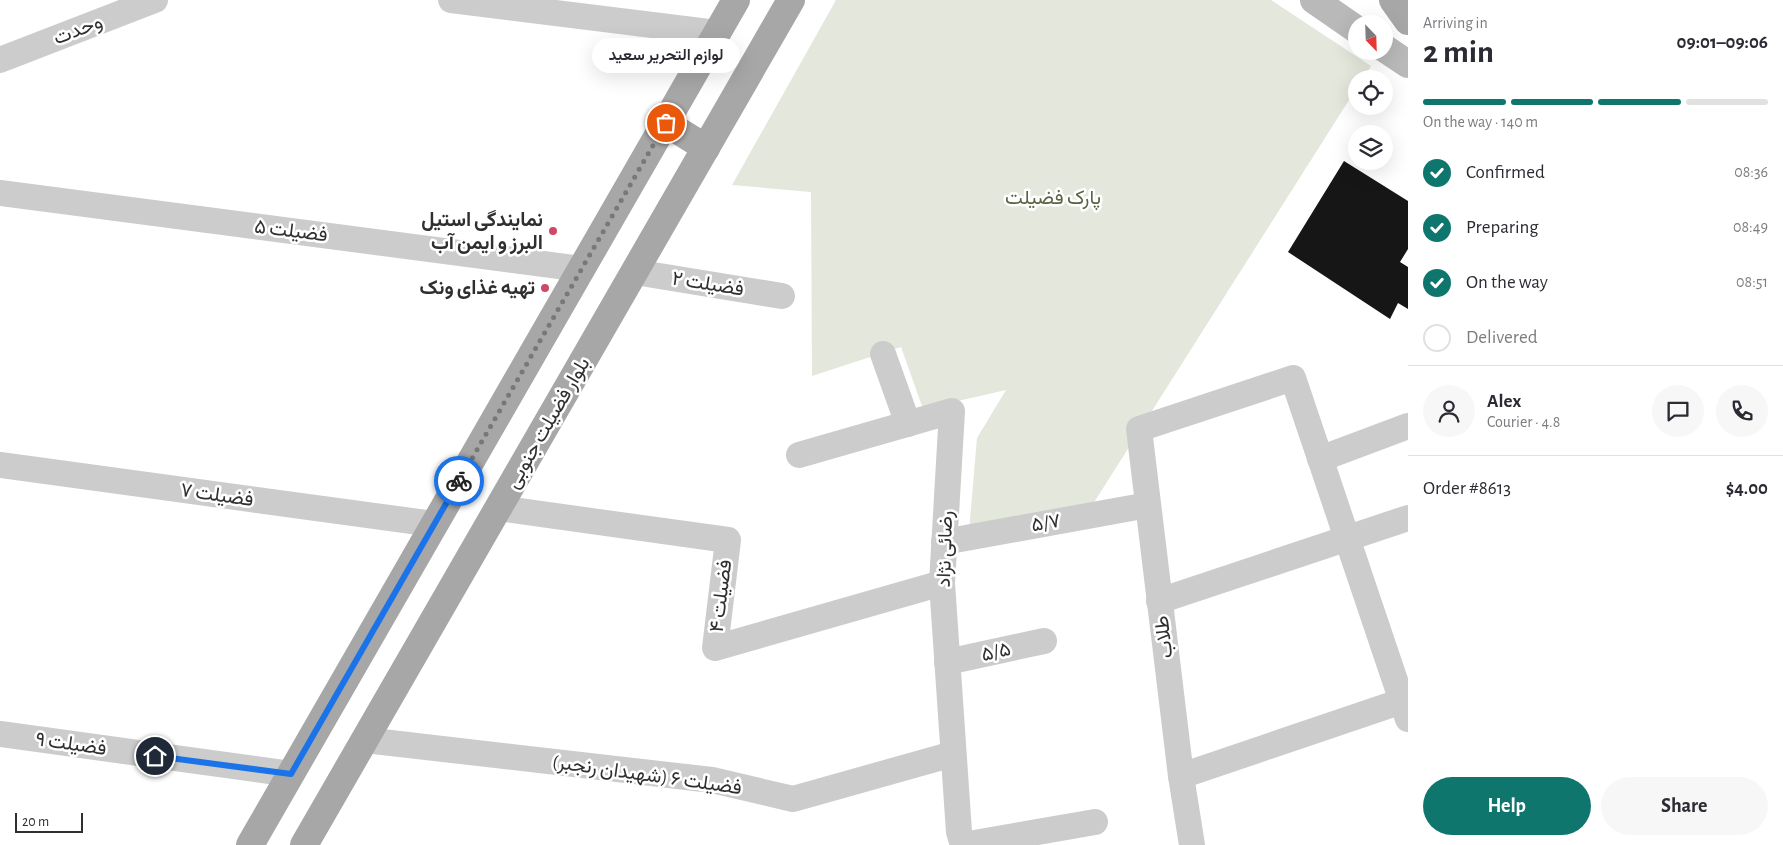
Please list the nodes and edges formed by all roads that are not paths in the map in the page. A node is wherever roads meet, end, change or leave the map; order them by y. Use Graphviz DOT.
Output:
graph roads {
  1 [pos="156,0"];
  2 [pos="451,0"];
  3 [pos="736,0"];
  4 [pos="791,0"];
  5 [pos="1314,0"];
  6 [pos="1393,0"];
  7 [pos="1398,0"];
  8 [pos="1408,7"];
  9 [pos="1408,21"];
  10 [pos="1348,23"];
  11 [pos="717,33"];
  12 [pos="1393,54"];
  13 [pos="0,60"];
  14 [pos="1408,64"];
  15 [pos="666,123"];
  16 [pos="706,148"];
  17 [pos="0,193"];
  18 [pos="582,269"];
  19 [pos="635,272"];
  20 [pos="782,296"];
  21 [pos="883,354"];
  22 [pos="908,424"];
  23 [pos="1408,426"];
  24 [pos="799,455"];
  25 [pos="1320,459"];
  26 [pos="0,465"];
  27 [pos="1148,505"];
  28 [pos="498,508"];
  29 [pos="1408,518"];
  30 [pos="434,524"];
  31 [pos="1347,538"];
  32 [pos="944,542"];
  33 [pos="942,583"];
  34 [pos="1159,601"];
  35 [pos="1044,641"];
  36 [pos="947,662"];
  37 [pos="1406,706"];
  38 [pos="0,734"];
  39 [pos="364,740"];
  40 [pos="953,754"];
  41 [pos="291,774"];
  42 [pos="1181,776"];
  43 [pos="1096,822"];
  44 [pos="250,845"];
  45 [pos="304,845"];
  46 [pos="963,845"];
  47 [pos="1192,845"];
  1 -- 13 [label="street, وحدت"];
  2 -- 11 [label="street"];
  3 -- 11 [label="main road"];
  4 -- 16 [label="main road, بلوار فضیلت جنوبی"];
  5 -- 10 [label="main road"];
  6 -- 9 [label="main road"];
  7 -- 8 [label="main road"];
  11 -- 15 [label="main road"];
  12 -- 14 [label="main road"];
  15 -- 16 [label="main road"];
  15 -- 18 [label="main road"];
  16 -- 19 [label="main road, بلوار فضیلت جنوبی"];
  17 -- 18 [label="street, فضیلت ۵"];
  18 -- 30 [label="main road"];
  19 -- 20 [label="street, فضیلت ۲"];
  19 -- 28 [label="main road, بلوار فضیلت جنوبی"];
  21 -- 22 [label="street"];
  22 -- 24 [label="street, رضائی نژاد"];
  22 -- 32 [label="street, رضائی نژاد"];
  23 -- 25 [label="street"];
  25 -- 27 [label="street, طلاب"];
  25 -- 31 [label="street"];
  26 -- 30 [label="street, فضیلت ۷"];
  27 -- 32 [label="street, ۵/۷"];
  27 -- 34 [label="street, طلاب"];
  28 -- 33 [label="street, فضیلت ۴"];
  28 -- 39 [label="main road, بلوار فضیلت جنوبی"];
  29 -- 31 [label="street"];
  30 -- 41 [label="main road"];
  31 -- 34 [label="street"];
  31 -- 37 [label="street"];
  32 -- 33 [label="street, رضائی نژاد"];
  33 -- 36 [label="street, رضائی نژاد"];
  34 -- 42 [label="street, طلاب"];
  35 -- 36 [label="street, ۵/۵"];
  36 -- 40 [label="street, رضائی نژاد"];
  37 -- 42 [label="street"];
  38 -- 41 [label="street, فضیلت ۹"];
  39 -- 40 [label="street, فضیلت ۶ (شهیدان رنجبر)"];
  39 -- 45 [label="main road, بلوار فضیلت جنوبی"];
  40 -- 46 [label="street, رضائی نژاد"];
  41 -- 44 [label="main road"];
  42 -- 47 [label="street, طلاب"];
  43 -- 46 [label="street"];
}
